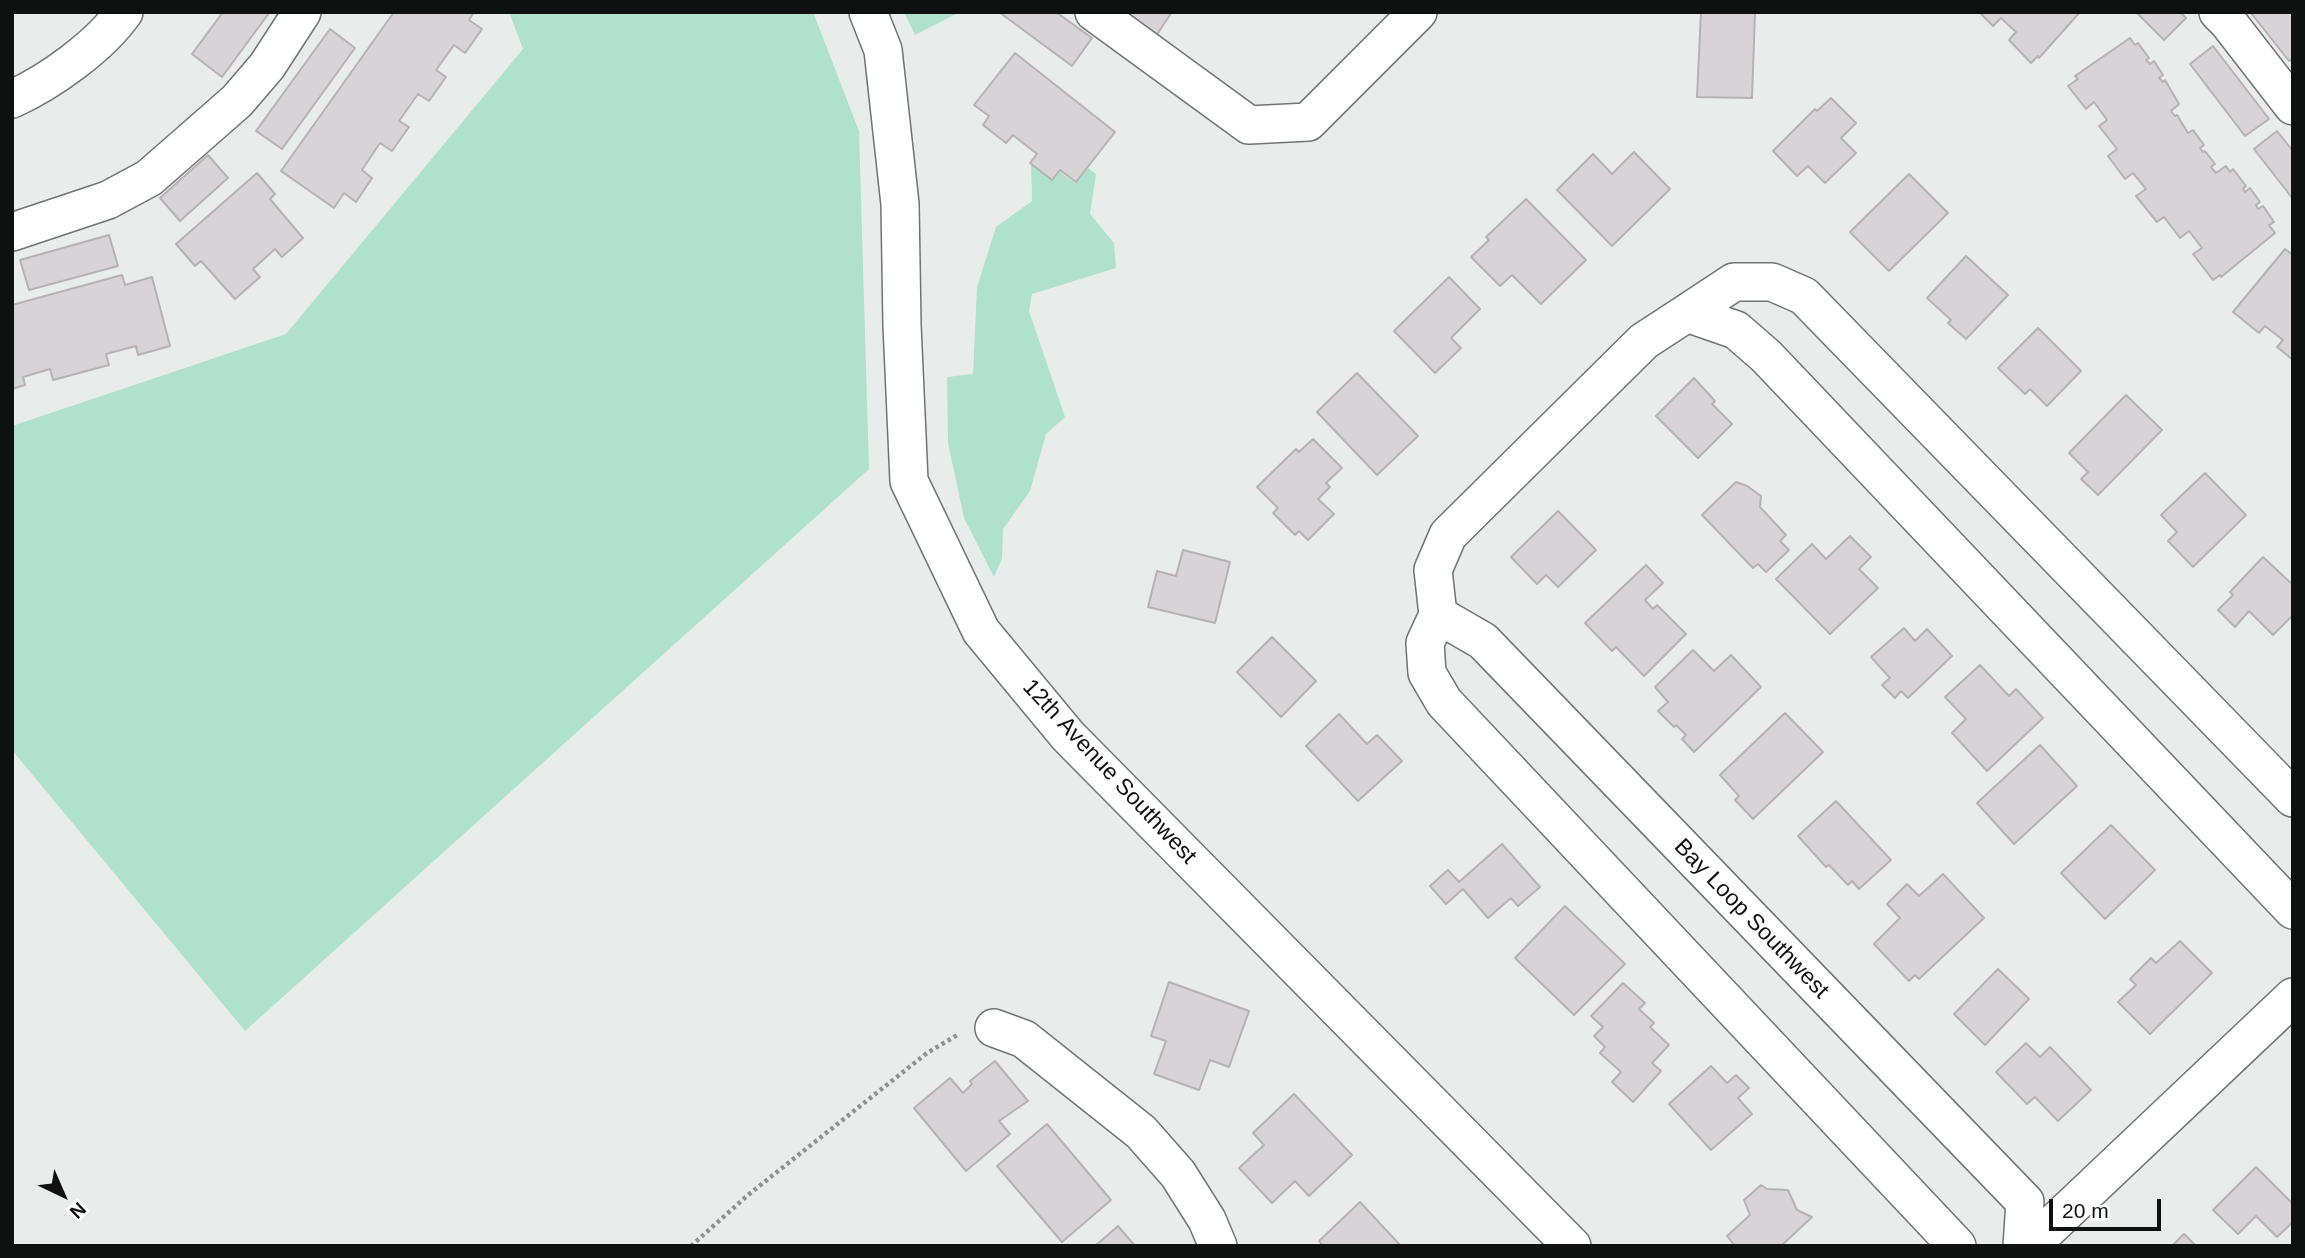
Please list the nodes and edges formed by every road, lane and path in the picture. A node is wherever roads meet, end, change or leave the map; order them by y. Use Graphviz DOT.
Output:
graph roads {
  1 [pos="124,12"];
  2 [pos="302,12"];
  3 [pos="868,12"];
  4 [pos="1094,12"];
  5 [pos="1418,12"];
  6 [pos="2218,12"];
  7 [pos="12,99"];
  8 [pos="2293,106"];
  9 [pos="12,232"];
  10 [pos="1687,313"];
  11 [pos="1438,615"];
  12 [pos="2293,798"];
  13 [pos="2293,910"];
  14 [pos="2293,997"];
  15 [pos="994,1028"];
  16 [pos="691,1246"];
  17 [pos="1218,1246"];
  18 [pos="1572,1246"];
  19 [pos="1957,1246"];
  20 [pos="2022,1246"];
  21 [pos="2030,1246"];
  1 -- 7 [label="street"];
  2 -- 9 [label="street"];
  3 -- 18 [label="street, 12th Avenue Southwest"];
  4 -- 5 [label="street"];
  6 -- 8 [label="street"];
  10 -- 11 [label="street"];
  10 -- 12 [label="street"];
  10 -- 13 [label="street"];
  11 -- 19 [label="street"];
  11 -- 20 [label="street, Bay Loop Southwest"];
  14 -- 21 [label="street"];
  15 -- 16 [label="path"];
  15 -- 17 [label="street"];
}
